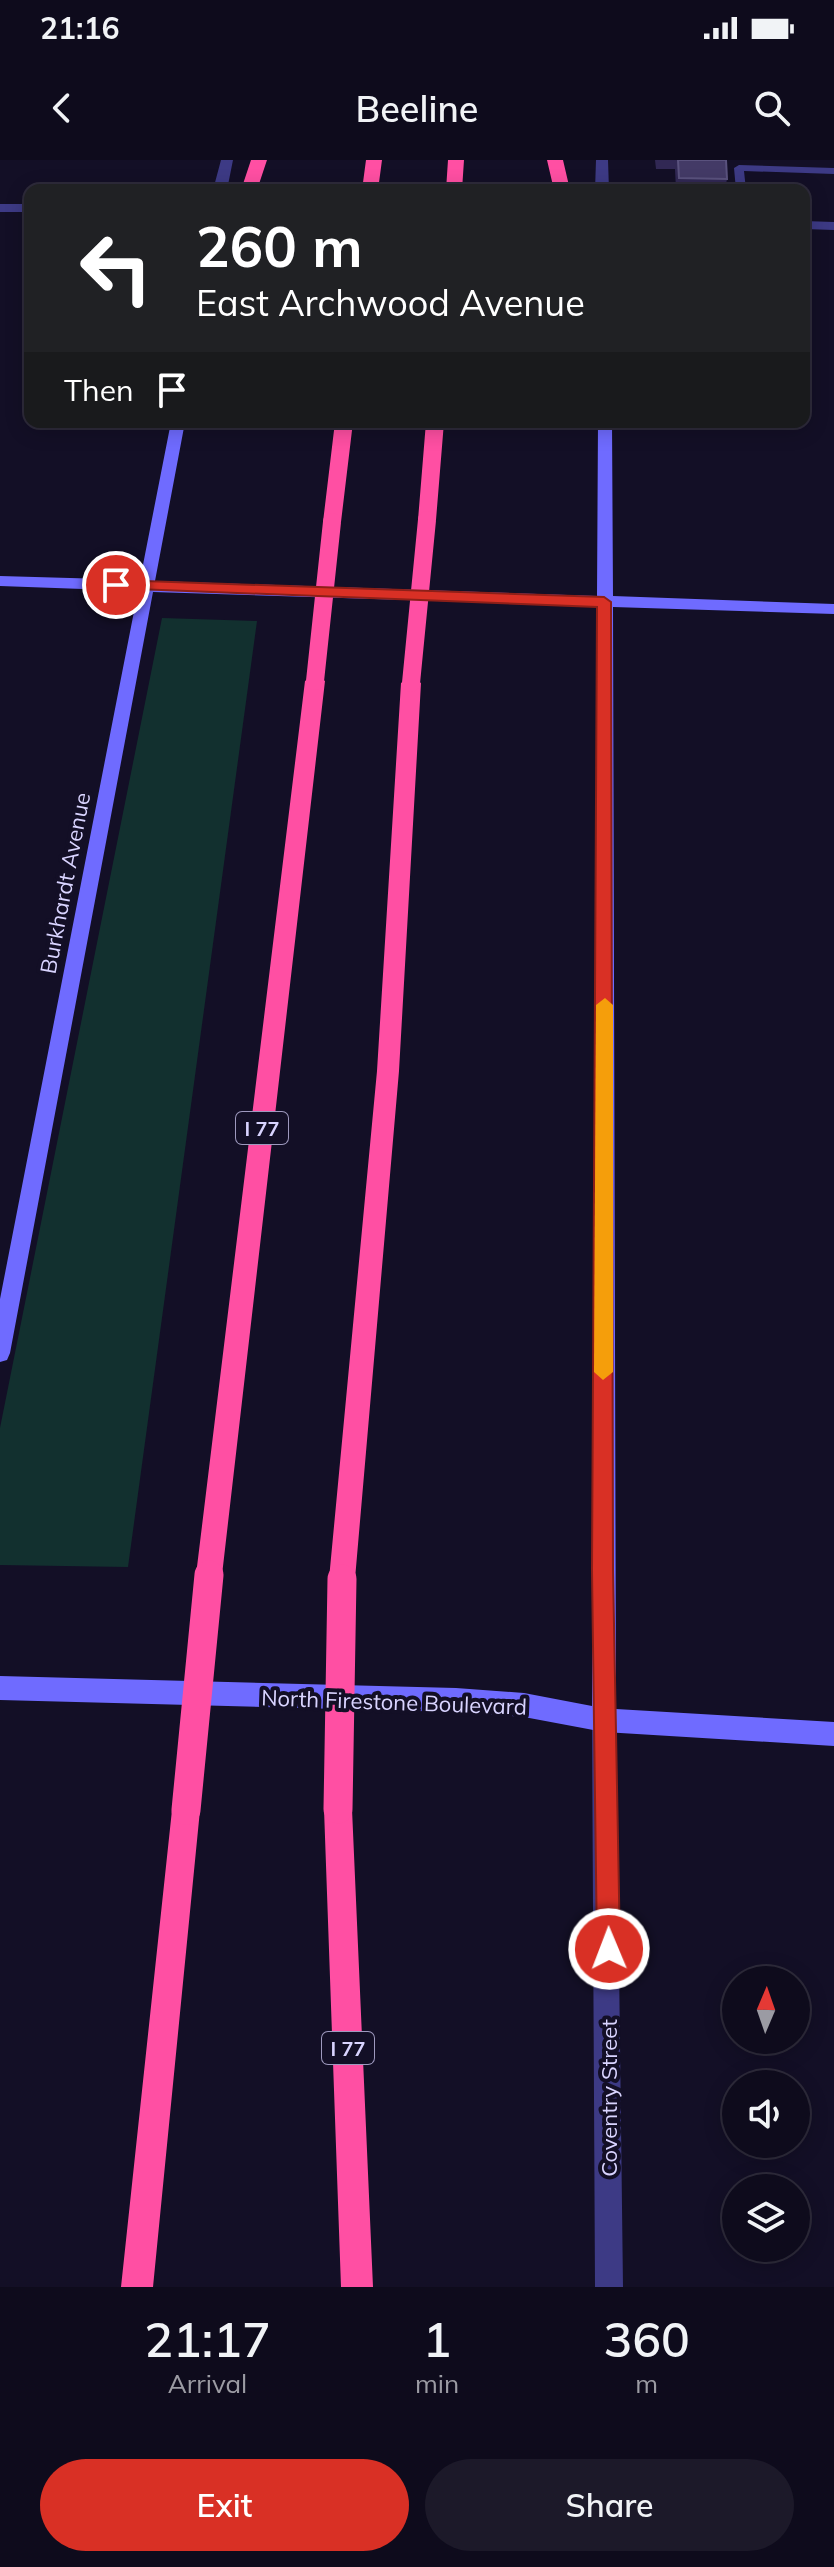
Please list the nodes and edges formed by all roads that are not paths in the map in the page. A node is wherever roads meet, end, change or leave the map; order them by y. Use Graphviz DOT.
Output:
graph roads {
  1 [pos="227,160"];
  2 [pos="259,160"];
  3 [pos="374,160"];
  4 [pos="456,160"];
  5 [pos="555,160"];
  6 [pos="602,160"];
  7 [pos="834,171"];
  8 [pos="221,184"];
  9 [pos="251,184"];
  10 [pos="371,184"];
  11 [pos="454,184"];
  12 [pos="561,184"];
  13 [pos="602,184"];
  14 [pos="740,184"];
  15 [pos="0,208"];
  16 [pos="24,208"];
  17 [pos="810,225"];
  18 [pos="834,226"];
  19 [pos="177,428"];
  20 [pos="343,428"];
  21 [pos="435,428"];
  22 [pos="605,428"];
  23 [pos="0,581"];
  24 [pos="145,585"];
  25 [pos="604,602"];
  26 [pos="834,609"];
  27 [pos="0,1353"];
  28 [pos="0,1688"];
  29 [pos="604,1720"];
  30 [pos="834,1734"];
  31 [pos="147,2182"];
  32 [pos="137,2287"];
  33 [pos="146,2287"];
  34 [pos="357,2287"];
  35 [pos="609,2287"];
  1 -- 8 [label="street"];
  2 -- 9 [label="highway"];
  3 -- 10 [label="highway"];
  4 -- 11 [label="highway"];
  5 -- 12 [label="highway"];
  6 -- 13 [label="street"];
  7 -- 14 [label="lane"];
  15 -- 16 [label="street"];
  17 -- 18 [label="street"];
  19 -- 24 [label="street, Burkhardt Avenue"];
  20 -- 31 [label="highway, I 77, bridge"];
  21 -- 34 [label="highway, I 77, bridge"];
  22 -- 25 [label="street, Coventry Street"];
  23 -- 24 [label="street"];
  24 -- 25 [label="street"];
  24 -- 27 [label="street, Burkhardt Avenue"];
  25 -- 26 [label="street"];
  25 -- 29 [label="street, Coventry Street"];
  28 -- 29 [label="street, North Firestone Boulevard"];
  29 -- 30 [label="street, North Firestone Boulevard"];
  29 -- 35 [label="street, Coventry Street"];
  31 -- 32 [label="highway"];
  31 -- 33 [label="highway, I 77"];
}
